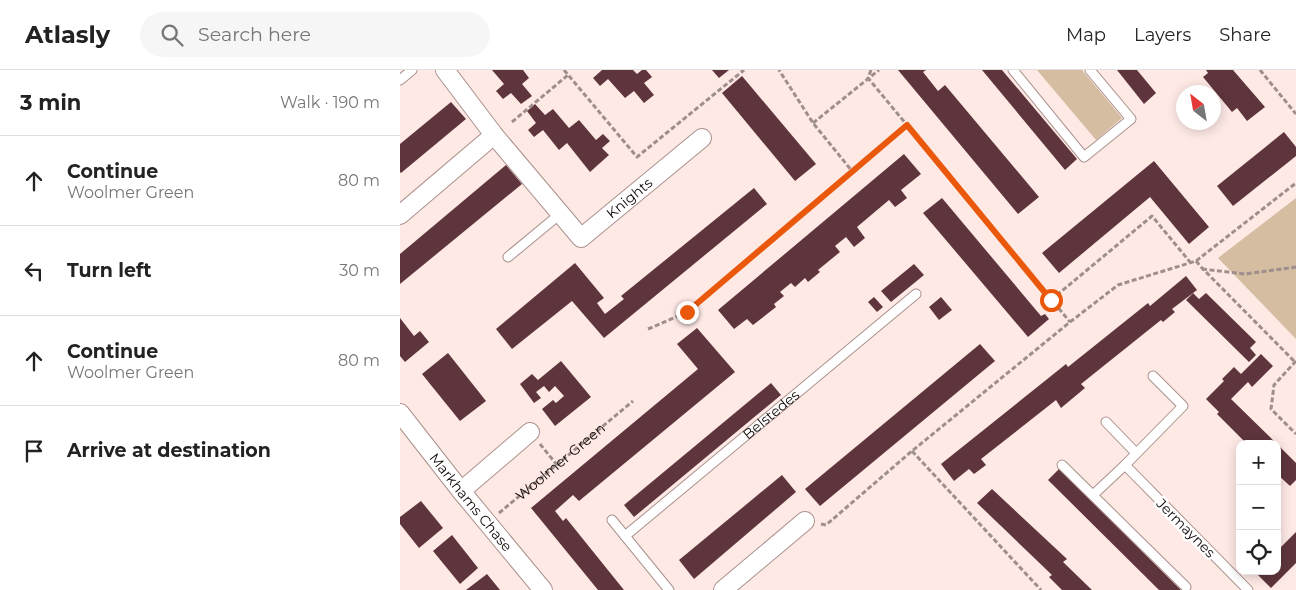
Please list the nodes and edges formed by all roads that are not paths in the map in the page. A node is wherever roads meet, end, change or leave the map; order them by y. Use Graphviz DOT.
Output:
graph roads {
  1 [pos="412,70"];
  2 [pos="445,70"];
  3 [pos="1013,70"];
  4 [pos="1090,70"];
  5 [pos="400,80"];
  6 [pos="494,135"];
  7 [pos="702,138"];
  8 [pos="560,214"];
  9 [pos="400,215"];
  10 [pos="508,257"];
  11 [pos="916,294"];
  12 [pos="1153,376"];
  13 [pos="400,413"];
  14 [pos="1106,422"];
  15 [pos="530,432"];
  16 [pos="1136,454"];
  17 [pos="1062,465"];
  18 [pos="1125,466"];
  19 [pos="460,491"];
  20 [pos="1093,495"];
  21 [pos="612,520"];
  22 [pos="806,521"];
  23 [pos="626,536"];
  24 [pos="1186,587"];
  25 [pos="543,590"];
  26 [pos="669,590"];
  27 [pos="723,590"];
  28 [pos="1248,590"];
  1 -- 5 [label="lane"];
  2 -- 6 [label="street, Knights"];
  3 -- 4 [label="lane"];
  6 -- 8 [label="street, Knights"];
  6 -- 9 [label="street"];
  7 -- 8 [label="street, Knights"];
  8 -- 10 [label="lane"];
  11 -- 23 [label="lane, Belstedes"];
  12 -- 16 [label="lane"];
  13 -- 19 [label="street, Markhams Chase"];
  14 -- 16 [label="lane"];
  15 -- 19 [label="street"];
  16 -- 18 [label="lane"];
  17 -- 20 [label="lane"];
  18 -- 20 [label="lane"];
  18 -- 28 [label="lane, Jermaynes"];
  19 -- 25 [label="street, Markhams Chase"];
  20 -- 24 [label="lane"];
  21 -- 23 [label="lane"];
  22 -- 27 [label="street"];
  23 -- 26 [label="lane"];
}
